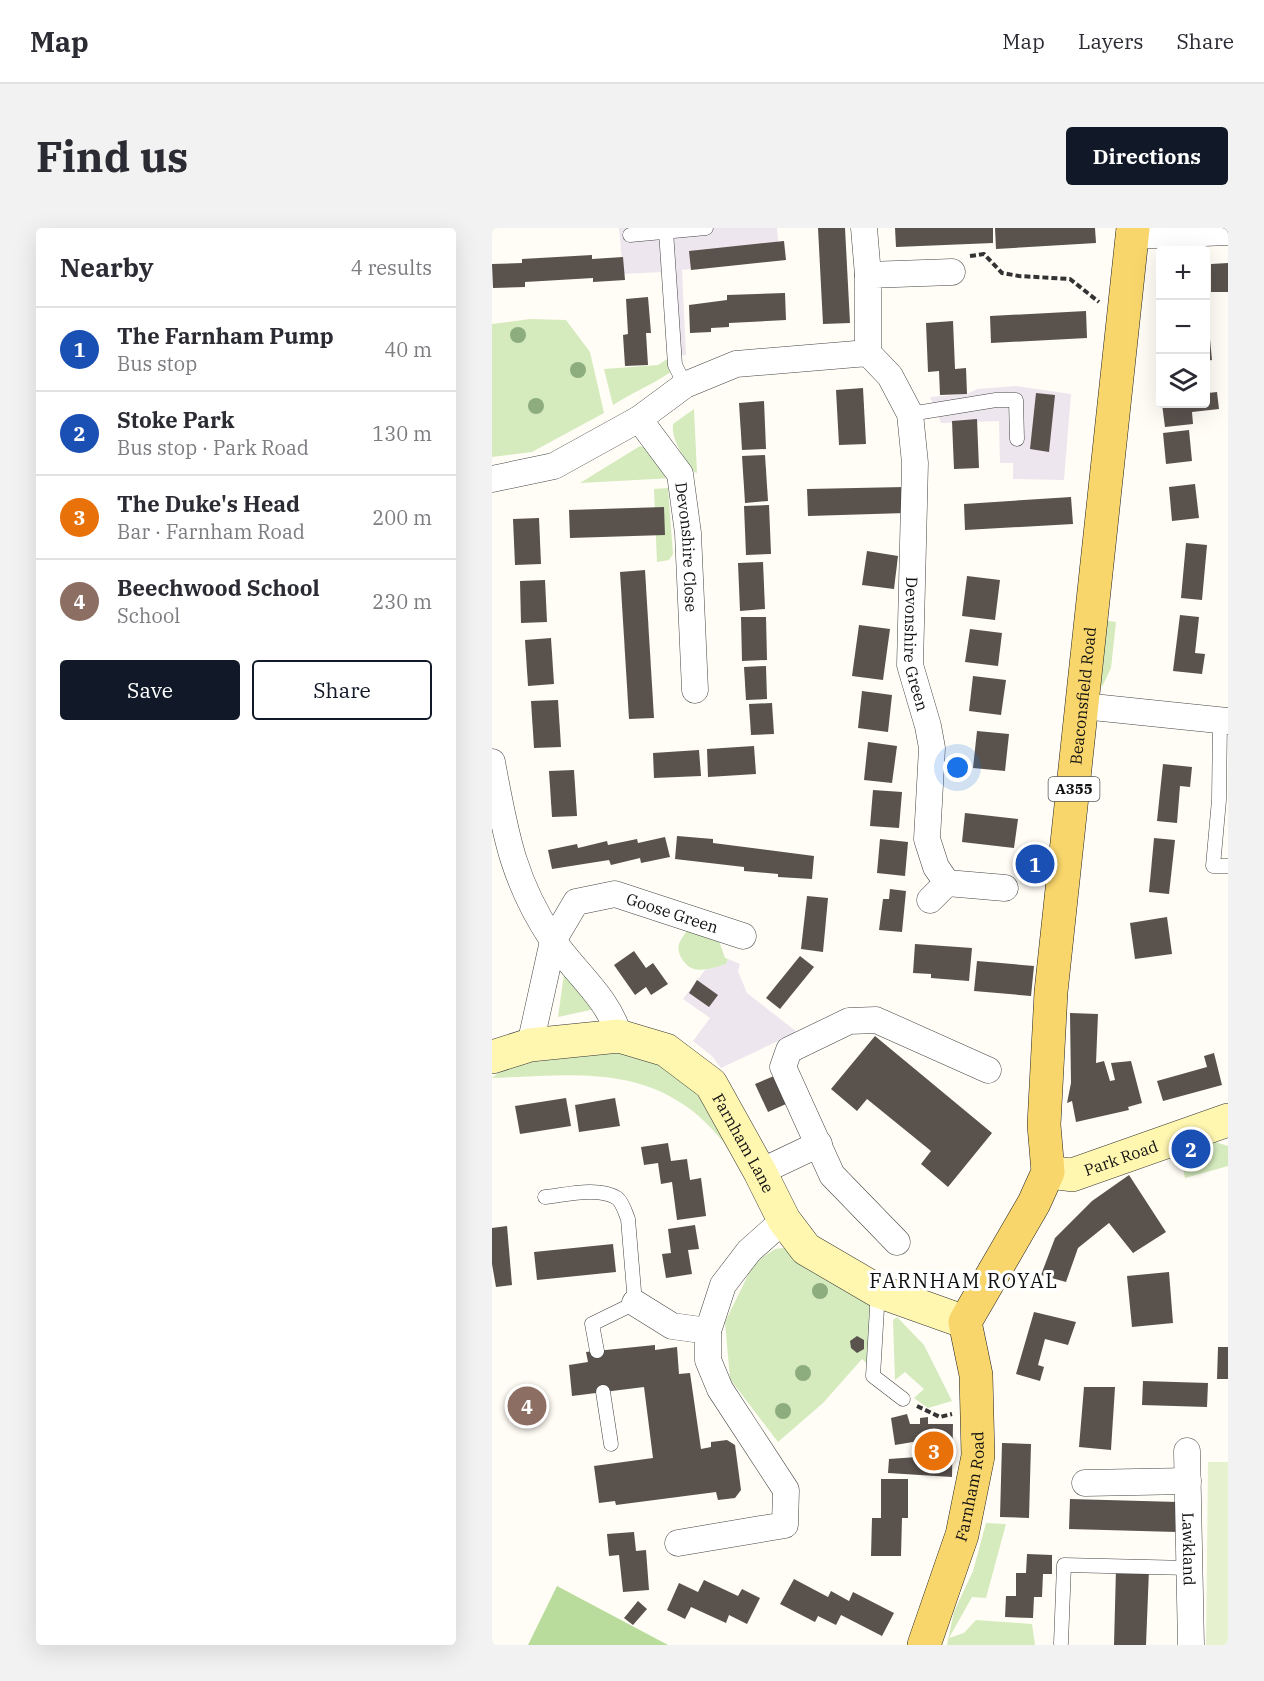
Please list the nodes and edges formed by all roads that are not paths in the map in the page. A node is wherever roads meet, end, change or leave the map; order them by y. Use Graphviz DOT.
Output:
graph roads {
  1 [pos="706,228"];
  2 [pos="864,228"];
  3 [pos="666,231"];
  4 [pos="1133,232"];
  5 [pos="1228,232"];
  6 [pos="630,235"];
  7 [pos="952,272"];
  8 [pos="868,275"];
  9 [pos="868,353"];
  10 [pos="685,385"];
  11 [pos="910,414"];
  12 [pos="639,419"];
  13 [pos="1017,439"];
  14 [pos="492,479"];
  15 [pos="695,690"];
  16 [pos="1083,706"];
  17 [pos="1224,721"];
  18 [pos="492,762"];
  19 [pos="1228,866"];
  20 [pos="1005,888"];
  21 [pos="742,936"];
  22 [pos="553,941"];
  23 [pos="620,1036"];
  24 [pos="530,1045"];
  25 [pos="492,1057"];
  26 [pos="988,1070"];
  27 [pos="1228,1120"];
  28 [pos="819,1144"];
  29 [pos="760,1172"];
  30 [pos="1048,1172"];
  31 [pos="545,1197"];
  32 [pos="784,1220"];
  33 [pos="897,1242"];
  34 [pos="878,1291"];
  35 [pos="635,1304"];
  36 [pos="965,1322"];
  37 [pos="708,1332"];
  38 [pos="597,1351"];
  39 [pos="603,1392"];
  40 [pos="903,1400"];
  41 [pos="611,1444"];
  42 [pos="1187,1451"];
  43 [pos="1188,1481"];
  44 [pos="1085,1483"];
  45 [pos="678,1543"];
  46 [pos="1190,1568"];
  47 [pos="1061,1643"];
  48 [pos="924,1645"];
  49 [pos="1191,1645"];
  1 -- 3 [label="lane"];
  2 -- 8 [label="street"];
  3 -- 6 [label="lane"];
  3 -- 10 [label="lane"];
  4 -- 5 [label="street"];
  4 -- 16 [label="main road, Beaconsfield Road / A355"];
  7 -- 8 [label="street"];
  8 -- 9 [label="street"];
  9 -- 10 [label="street"];
  9 -- 11 [label="street, Devonshire Green"];
  10 -- 12 [label="street"];
  11 -- 13 [label="lane"];
  11 -- 20 [label="street, Devonshire Green"];
  12 -- 14 [label="street"];
  12 -- 15 [label="street, Devonshire Close"];
  16 -- 17 [label="street"];
  16 -- 30 [label="main road, Beaconsfield Road / A355"];
  17 -- 19 [label="lane"];
  18 -- 22 [label="street"];
  21 -- 22 [label="street, Goose Green"];
  22 -- 23 [label="street"];
  22 -- 24 [label="street, Goose Green"];
  23 -- 24 [label="street, Farnham Lane"];
  23 -- 29 [label="street, Farnham Lane"];
  24 -- 25 [label="street, Farnham Lane"];
  26 -- 28 [label="street"];
  27 -- 30 [label="street, Park Road"];
  28 -- 29 [label="street"];
  28 -- 33 [label="street"];
  29 -- 32 [label="street, Farnham Lane"];
  30 -- 36 [label="main road, Beaconsfield Road / A355"];
  31 -- 35 [label="lane"];
  32 -- 34 [label="street, Farnham Lane"];
  32 -- 37 [label="street"];
  34 -- 36 [label="street, Farnham Lane"];
  34 -- 40 [label="lane"];
  35 -- 37 [label="street"];
  35 -- 38 [label="lane"];
  36 -- 48 [label="main road, Farnham Road"];
  37 -- 45 [label="street"];
  39 -- 41 [label="lane"];
  42 -- 43 [label="street, Lawkland"];
  43 -- 44 [label="street"];
  43 -- 46 [label="street, Lawkland"];
  46 -- 47 [label="lane"];
  46 -- 49 [label="street, Lawkland"];
}
